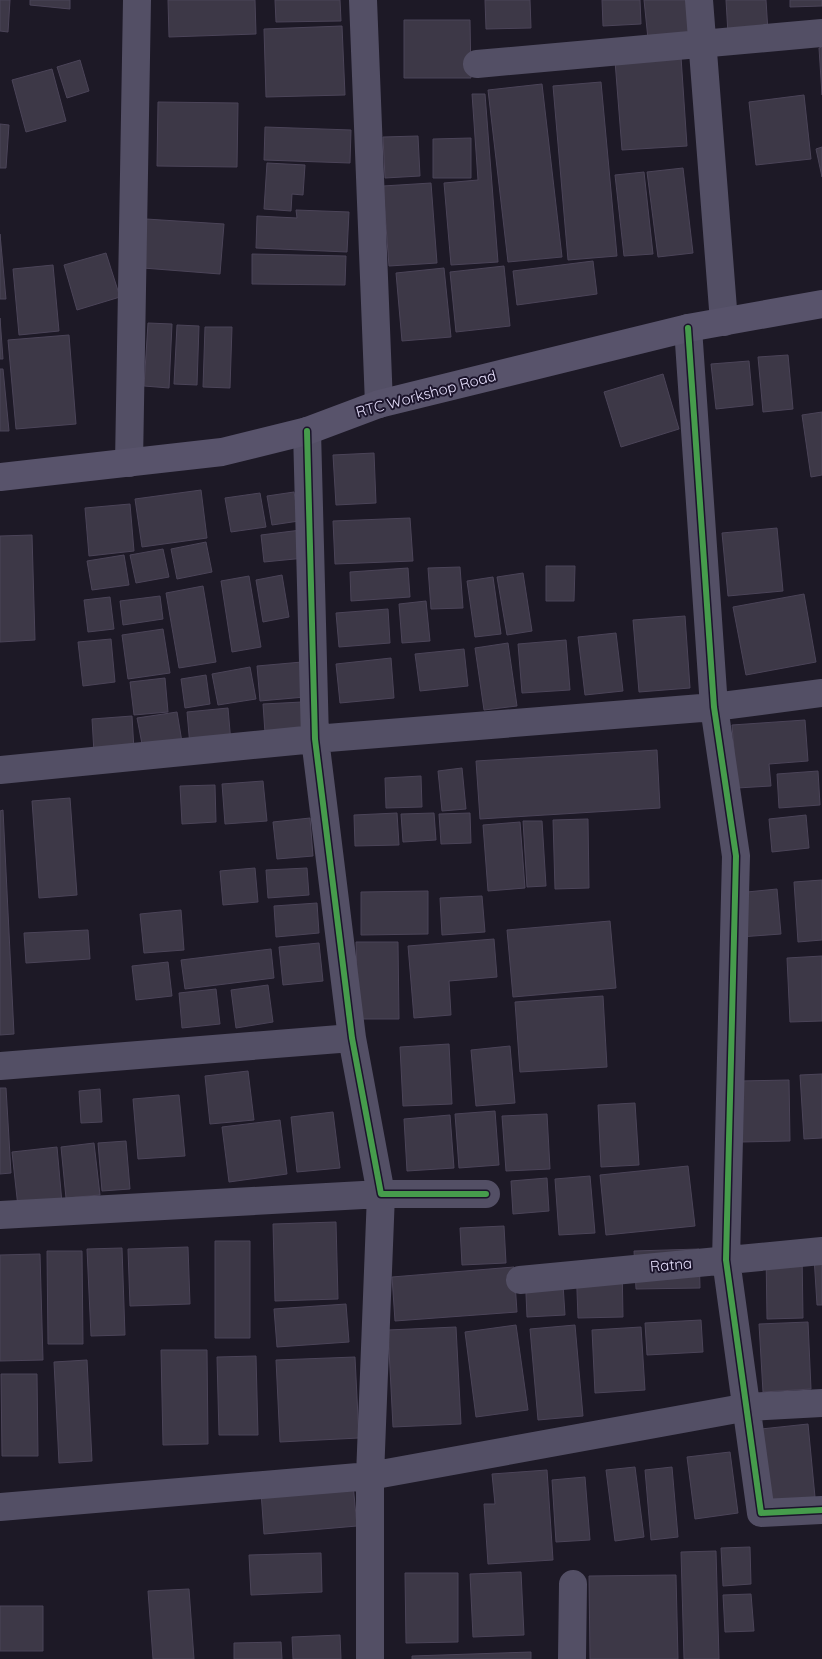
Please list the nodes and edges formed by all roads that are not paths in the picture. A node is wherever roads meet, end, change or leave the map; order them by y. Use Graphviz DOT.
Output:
graph roads {
  1 [pos="137,0"];
  2 [pos="363,0"];
  3 [pos="699,0"];
  4 [pos="822,33"];
  5 [pos="704,44"];
  6 [pos="477,64"];
  7 [pos="822,304"];
  8 [pos="724,322"];
  9 [pos="688,328"];
  10 [pos="379,404"];
  11 [pos="307,431"];
  12 [pos="129,463"];
  13 [pos="0,477"];
  14 [pos="822,693"];
  15 [pos="714,708"];
  16 [pos="315,740"];
  17 [pos="0,770"];
  18 [pos="352,1038"];
  19 [pos="0,1066"];
  20 [pos="381,1194"];
  21 [pos="486,1194"];
  22 [pos="0,1215"];
  23 [pos="822,1251"];
  24 [pos="726,1260"];
  25 [pos="520,1280"];
  26 [pos="822,1403"];
  27 [pos="748,1407"];
  28 [pos="370,1476"];
  29 [pos="0,1507"];
  30 [pos="822,1510"];
  31 [pos="573,1584"];
  32 [pos="370,1659"];
  33 [pos="572,1659"];
  1 -- 12 [label="street"];
  2 -- 10 [label="street"];
  3 -- 5 [label="street"];
  4 -- 5 [label="street"];
  5 -- 6 [label="street"];
  5 -- 8 [label="street"];
  7 -- 8 [label="street, RTC Workshop Road"];
  8 -- 9 [label="street, RTC Workshop Road"];
  9 -- 10 [label="street, RTC Workshop Road"];
  9 -- 15 [label="street"];
  10 -- 11 [label="street, RTC Workshop Road"];
  11 -- 12 [label="street, RTC Workshop Road"];
  11 -- 16 [label="street"];
  12 -- 13 [label="street, RTC Workshop Road"];
  14 -- 15 [label="street"];
  15 -- 16 [label="street"];
  15 -- 24 [label="street"];
  16 -- 17 [label="street"];
  16 -- 18 [label="street"];
  18 -- 19 [label="street"];
  18 -- 20 [label="street"];
  20 -- 21 [label="street"];
  20 -- 22 [label="street"];
  20 -- 28 [label="street"];
  23 -- 24 [label="street, Ratna"];
  24 -- 25 [label="street, Ratna"];
  24 -- 27 [label="street"];
  26 -- 27 [label="street"];
  27 -- 28 [label="street"];
  27 -- 30 [label="street"];
  28 -- 29 [label="street"];
  28 -- 32 [label="street"];
  31 -- 33 [label="street"];
}
